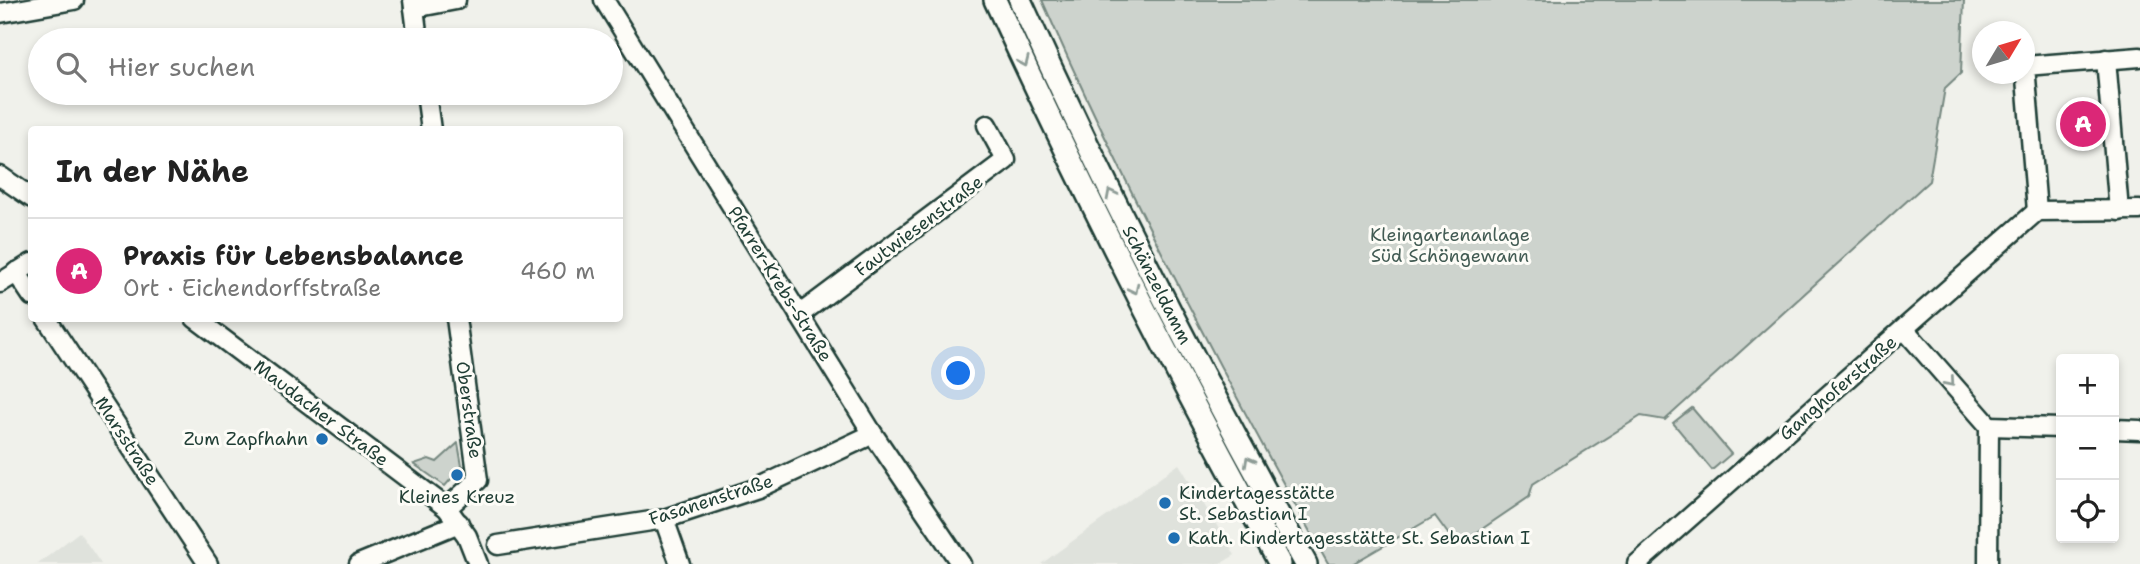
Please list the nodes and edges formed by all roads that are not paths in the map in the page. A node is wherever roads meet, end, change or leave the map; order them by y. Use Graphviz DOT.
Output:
graph roads {
  1 [pos="74,0"];
  2 [pos="456,0"];
  3 [pos="604,0"];
  4 [pos="995,0"];
  5 [pos="1020,0"];
  6 [pos="413,4"];
  7 [pos="0,13"];
  8 [pos="416,28"];
  9 [pos="621,28"];
  10 [pos="623,31"];
  11 [pos="2140,57"];
  12 [pos="2106,59"];
  13 [pos="428,105"];
  14 [pos="987,125"];
  15 [pos="430,126"];
  16 [pos="0,176"];
  17 [pos="28,195"];
  18 [pos="2037,211"];
  19 [pos="2119,211"];
  20 [pos="2140,211"];
  21 [pos="24,268"];
  22 [pos="0,282"];
  23 [pos="799,316"];
  24 [pos="50,322"];
  25 [pos="200,322"];
  26 [pos="457,322"];
  27 [pos="1905,330"];
  28 [pos="1989,426"];
  29 [pos="2056,428"];
  30 [pos="2119,429"];
  31 [pos="2140,430"];
  32 [pos="873,434"];
  33 [pos="447,508"];
  34 [pos="664,519"];
  35 [pos="459,523"];
  36 [pos="498,545"];
  37 [pos="1648,561"];
  38 [pos="208,564"];
  39 [pos="359,564"];
  40 [pos="478,564"];
  41 [pos="680,564"];
  42 [pos="961,564"];
  43 [pos="1280,564"];
  44 [pos="1306,564"];
  45 [pos="1988,564"];
  1 -- 7 [label="street"];
  2 -- 6 [label="street"];
  3 -- 9 [label="street, Pfarrer-Krebs-Straße"];
  4 -- 43 [label="main road, Schänzeldamm, one-way"];
  44 -- 5 [label="main road, Schänzeldamm, one-way"];
  6 -- 8 [label="street"];
  10 -- 23 [label="street, Pfarrer-Krebs-Straße"];
  11 -- 12 [label="street"];
  12 -- 18 [label="street"];
  12 -- 19 [label="street"];
  13 -- 15 [label="street"];
  14 -- 23 [label="street, Fautwiesenstraße"];
  16 -- 17 [label="street"];
  18 -- 19 [label="street"];
  18 -- 27 [label="street, Ganghoferstraße"];
  19 -- 20 [label="street"];
  21 -- 22 [label="street"];
  23 -- 32 [label="street, Pfarrer-Krebs-Straße"];
  24 -- 38 [label="street, Marsstraße"];
  25 -- 33 [label="street, Maudacher Straße"];
  26 -- 33 [label="street, Oberstraße"];
  27 -- 28 [label="street, one-way"];
  27 -- 37 [label="street, Ganghoferstraße"];
  28 -- 29 [label="street"];
  28 -- 45 [label="street"];
  30 -- 31 [label="street"];
  32 -- 34 [label="street, Fasanenstraße"];
  32 -- 42 [label="street, Pfarrer-Krebs-Straße"];
  33 -- 35 [label="street"];
  34 -- 36 [label="street, Fasanenstraße"];
  34 -- 41 [label="street"];
  35 -- 39 [label="street"];
  35 -- 40 [label="street"];
}
